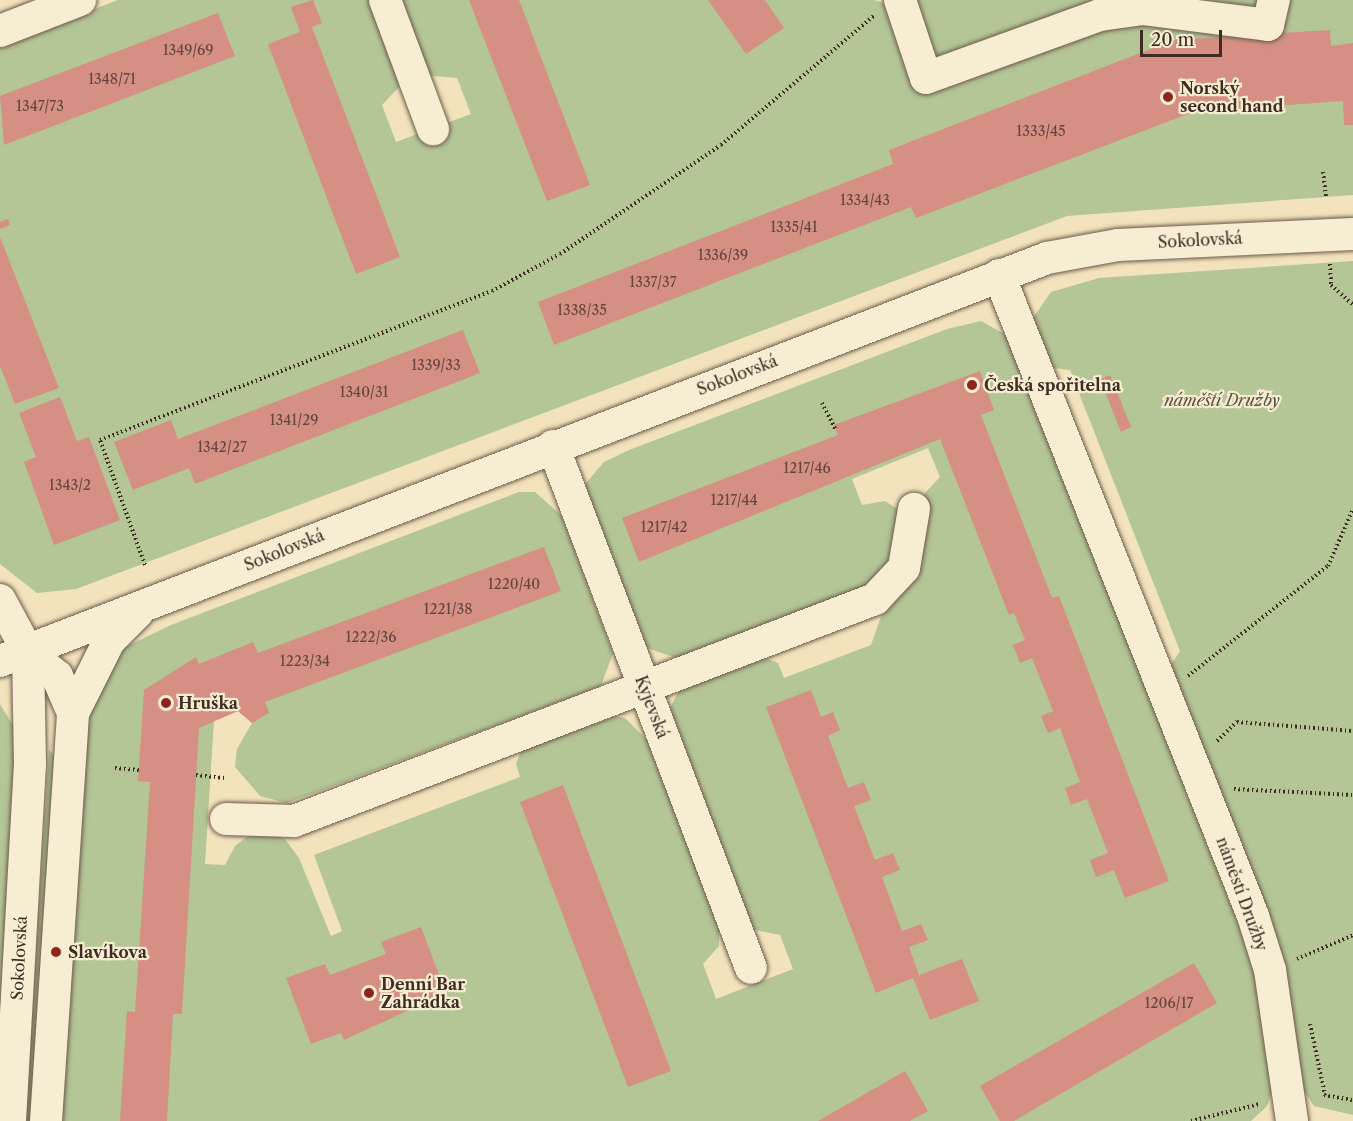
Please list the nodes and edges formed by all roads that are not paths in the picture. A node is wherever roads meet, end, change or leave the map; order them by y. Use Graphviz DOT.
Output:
graph roads {
  1 [pos="80,0"];
  2 [pos="385,0"];
  3 [pos="1274,0"];
  4 [pos="891,4"];
  5 [pos="0,31"];
  6 [pos="433,129"];
  7 [pos="1353,234"];
  8 [pos="999,275"];
  9 [pos="553,446"];
  10 [pos="914,509"];
  11 [pos="0,600"];
  12 [pos="142,608"];
  13 [pos="14,657"];
  14 [pos="645,688"];
  15 [pos="73,713"];
  16 [pos="226,819"];
  17 [pos="751,968"];
  18 [pos="10,1121"];
  19 [pos="46,1121"];
  20 [pos="1292,1121"];
  1 -- 5 [label="street"];
  2 -- 6 [label="street"];
  3 -- 4 [label="street"];
  7 -- 8 [label="street, Sokolovská"];
  8 -- 9 [label="street, Sokolovská"];
  8 -- 20 [label="street, náměstí Družby"];
  9 -- 12 [label="street, Sokolovská"];
  9 -- 14 [label="street, Kyjevská"];
  10 -- 14 [label="street"];
  11 -- 13 [label="street"];
  12 -- 13 [label="street, Sokolovská"];
  12 -- 15 [label="street, Sokolovská"];
  13 -- 15 [label="street, Sokolovská"];
  13 -- 18 [label="street, Sokolovská"];
  14 -- 16 [label="street"];
  14 -- 17 [label="street, Kyjevská"];
  15 -- 19 [label="street, Sokolovská"];
}
